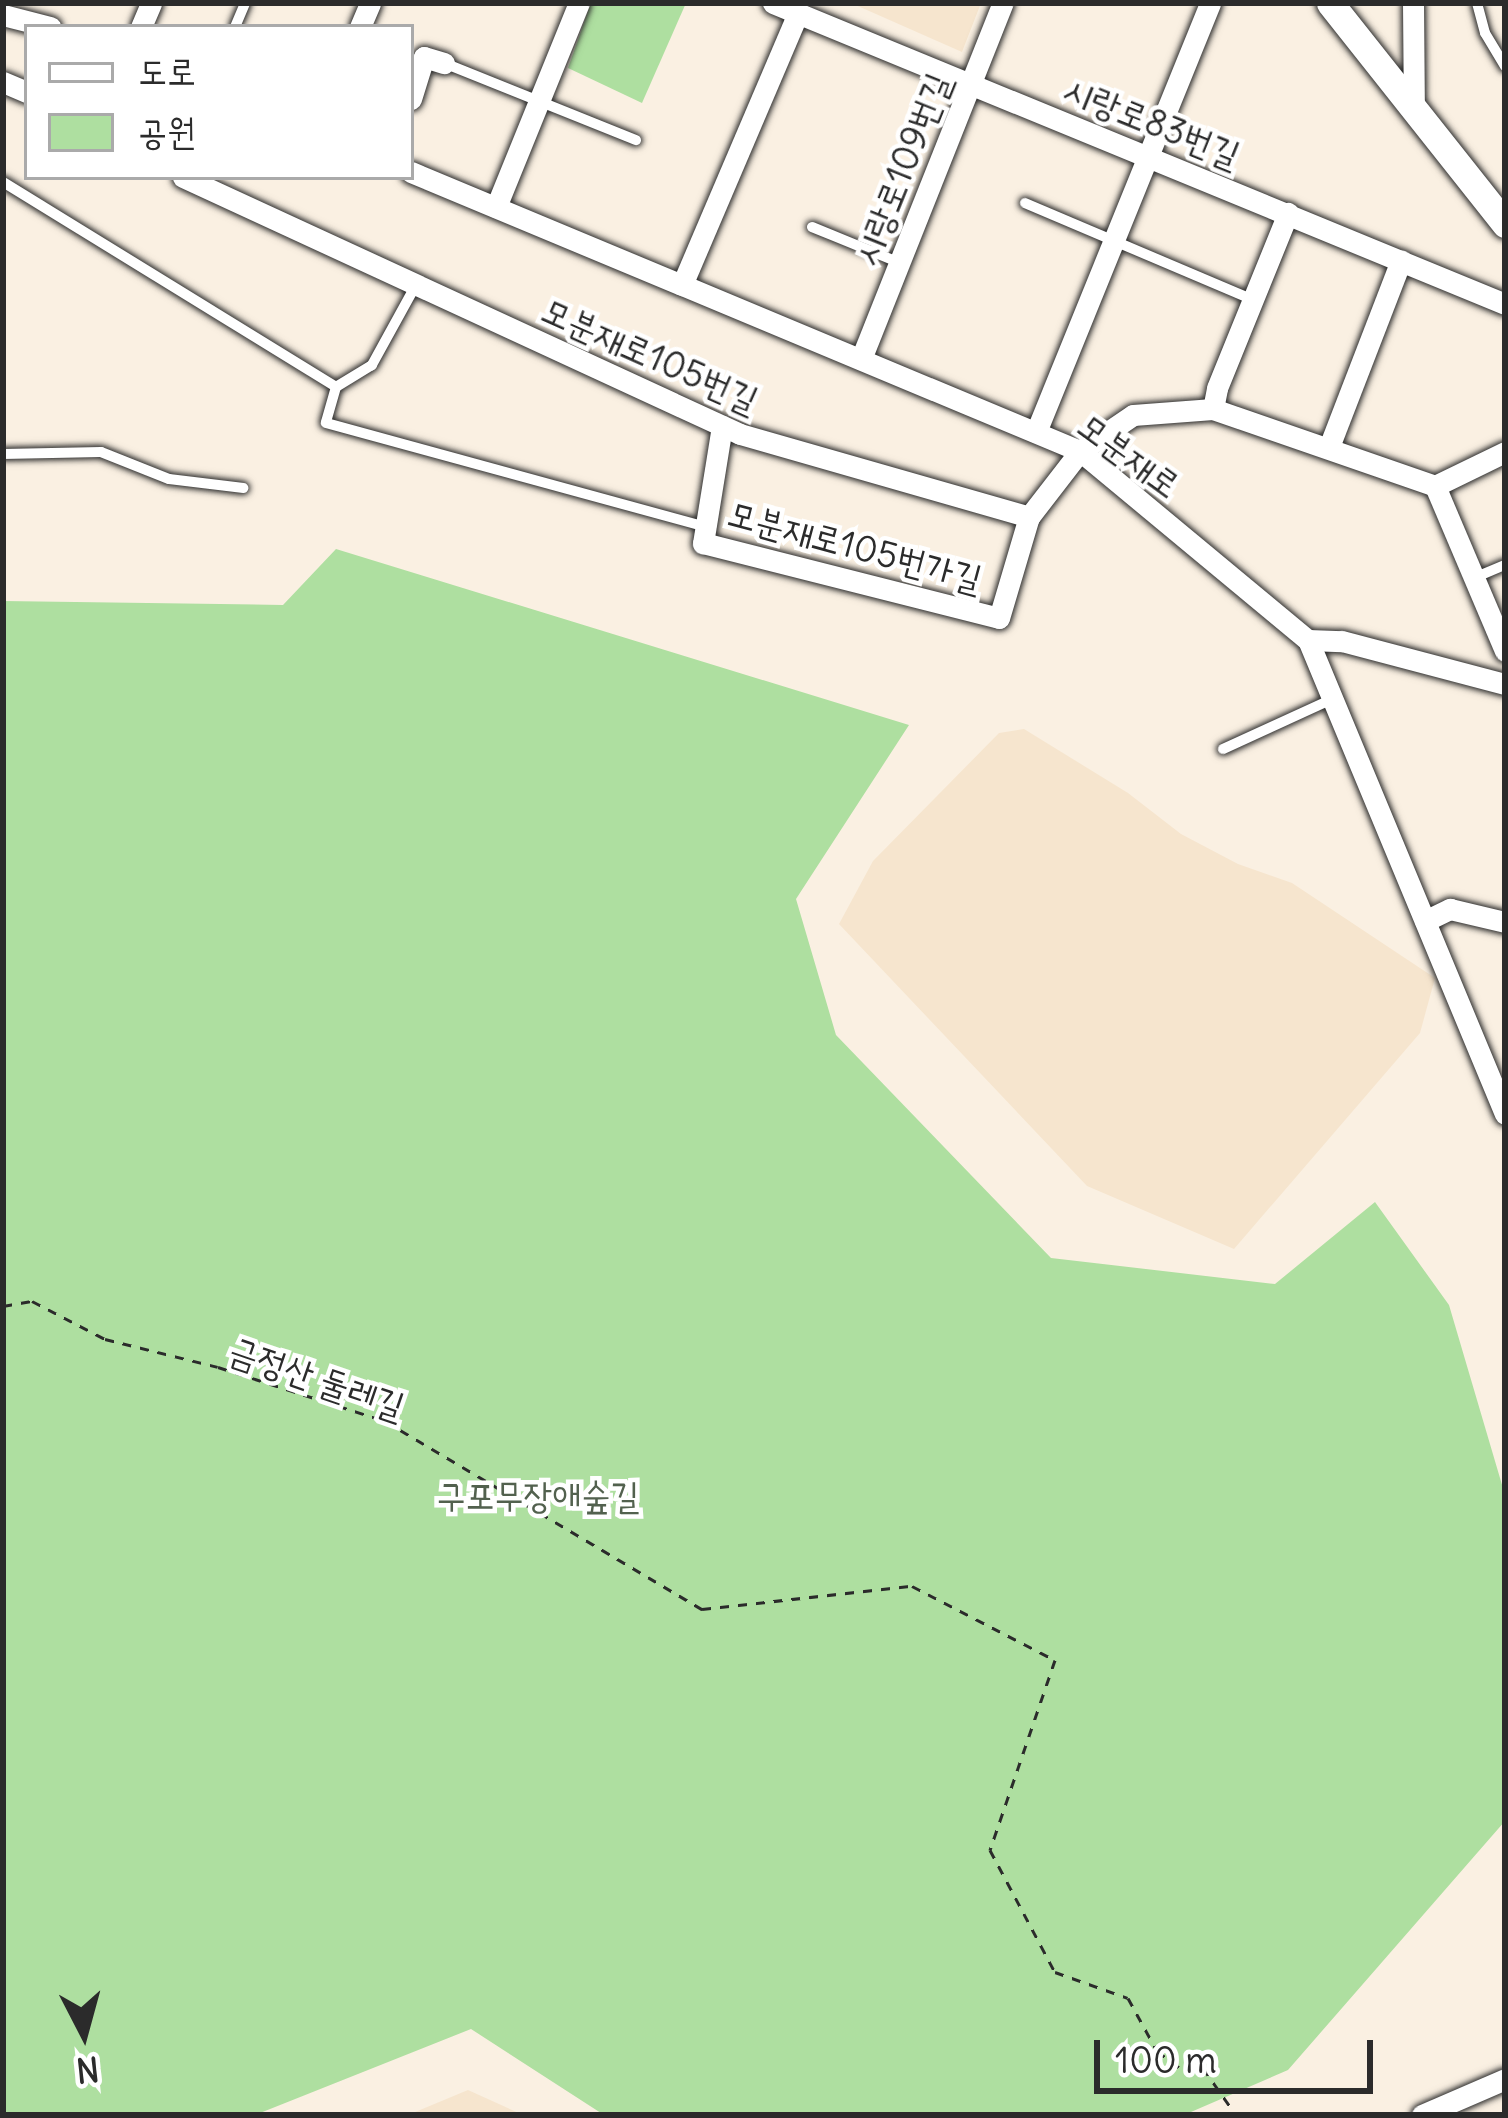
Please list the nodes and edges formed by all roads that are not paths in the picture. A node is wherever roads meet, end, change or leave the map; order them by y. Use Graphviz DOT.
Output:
graph roads {
  1 [pos="578,3"];
  2 [pos="773,3"];
  3 [pos="1003,3"];
  4 [pos="1210,3"];
  5 [pos="1330,3"];
  6 [pos="1413,3"];
  7 [pos="1477,3"];
  8 [pos="798,13"];
  9 [pos="3,15"];
  10 [pos="38,24"];
  11 [pos="444,63"];
  12 [pos="1505,66"];
  13 [pos="971,84"];
  14 [pos="414,89"];
  15 [pos="539,101"];
  16 [pos="1414,110"];
  17 [pos="636,140"];
  18 [pos="1148,156"];
  19 [pos="414,173"];
  20 [pos="190,180"];
  21 [pos="3,182"];
  22 [pos="1025,203"];
  23 [pos="496,207"];
  24 [pos="1288,213"];
  25 [pos="1505,224"];
  26 [pos="812,227"];
  27 [pos="1113,241"];
  28 [pos="1401,260"];
  29 [pos="900,262"];
  30 [pos="417,283"];
  31 [pos="682,285"];
  32 [pos="1252,301"];
  33 [pos="1505,304"];
  34 [pos="861,359"];
  35 [pos="337,387"];
  36 [pos="1214,409"];
  37 [pos="722,426"];
  38 [pos="1036,432"];
  39 [pos="1329,447"];
  40 [pos="1080,451"];
  41 [pos="1505,452"];
  42 [pos="3,454"];
  43 [pos="1435,486"];
  44 [pos="244,488"];
  45 [pos="1029,517"];
  46 [pos="706,527"];
  47 [pos="1505,565"];
  48 [pos="1474,578"];
  49 [pos="1308,640"];
  50 [pos="1505,652"];
  51 [pos="1505,684"];
  52 [pos="1332,699"];
  53 [pos="1223,749"];
  54 [pos="1425,921"];
  55 [pos="1505,922"];
  56 [pos="1505,1114"];
  57 [pos="1505,2079"];
  58 [pos="1421,2115"];
  1 -- 15 [label="street"];
  2 -- 8 [label="street, 시랑로83번길"];
  3 -- 13 [label="street, 시랑로109번길"];
  4 -- 18 [label="street"];
  5 -- 16 [label="main road"];
  6 -- 16 [label="street"];
  7 -- 12 [label="lane"];
  8 -- 13 [label="street, 시랑로83번길"];
  8 -- 31 [label="street"];
  9 -- 10 [label="street"];
  11 -- 14 [label="street"];
  11 -- 15 [label="lane"];
  13 -- 18 [label="street, 시랑로83번길"];
  13 -- 29 [label="street, 시랑로109번길"];
  15 -- 17 [label="lane"];
  15 -- 23 [label="street"];
  16 -- 25 [label="main road"];
  18 -- 24 [label="street, 시랑로83번길"];
  18 -- 27 [label="street"];
  19 -- 23 [label="street, 모분재로"];
  20 -- 30 [label="street, 모분재로105번길"];
  21 -- 35 [label="lane"];
  22 -- 27 [label="lane"];
  23 -- 31 [label="street, 모분재로"];
  24 -- 28 [label="street, 시랑로83번길"];
  24 -- 32 [label="street"];
  26 -- 29 [label="lane"];
  27 -- 32 [label="lane"];
  27 -- 38 [label="street"];
  28 -- 33 [label="street, 시랑로83번길"];
  28 -- 39 [label="street"];
  29 -- 34 [label="street, 시랑로109번길"];
  30 -- 35 [label="lane"];
  30 -- 37 [label="street, 모분재로105번길"];
  31 -- 34 [label="street, 모분재로"];
  32 -- 36 [label="street"];
  34 -- 38 [label="street, 모분재로"];
  35 -- 46 [label="lane"];
  36 -- 39 [label="street"];
  36 -- 40 [label="street"];
  37 -- 45 [label="street, 모분재로105번길"];
  37 -- 46 [label="street, 모분재로105번가길"];
  38 -- 40 [label="street, 모분재로"];
  39 -- 43 [label="street"];
  40 -- 45 [label="street"];
  40 -- 49 [label="street, 모분재로"];
  41 -- 43 [label="street"];
  42 -- 44 [label="lane"];
  43 -- 48 [label="street"];
  45 -- 46 [label="street, 모분재로105번가길"];
  47 -- 48 [label="lane"];
  48 -- 50 [label="street"];
  49 -- 51 [label="street"];
  49 -- 52 [label="street, 모분재로"];
  52 -- 53 [label="lane"];
  52 -- 54 [label="street, 모분재로"];
  54 -- 55 [label="street"];
  54 -- 56 [label="street, 모분재로"];
  57 -- 58 [label="street"];
}
